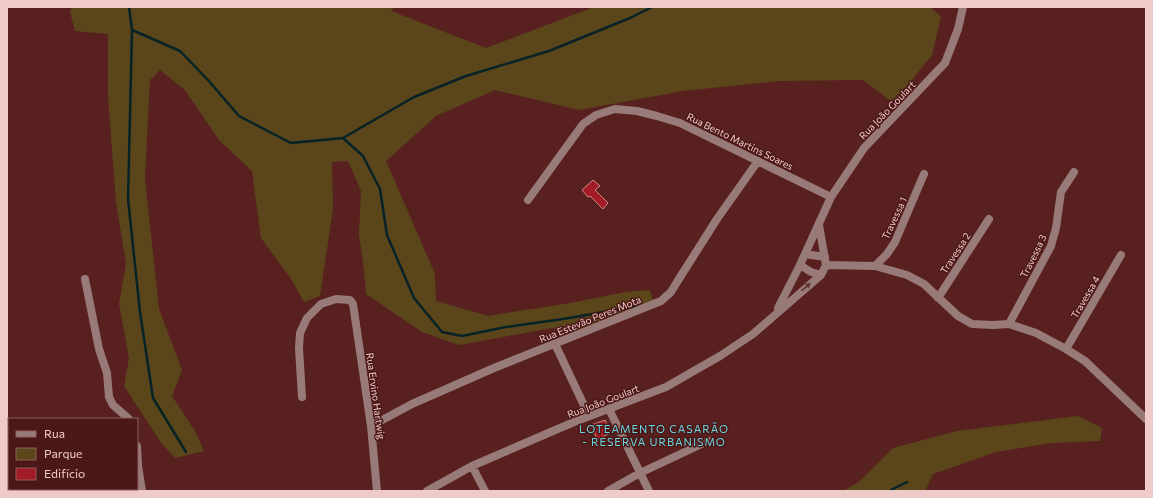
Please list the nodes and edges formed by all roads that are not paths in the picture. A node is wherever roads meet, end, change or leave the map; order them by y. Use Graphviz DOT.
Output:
graph roads {
  1 [pos="963,7"];
  2 [pos="758,161"];
  3 [pos="1074,172"];
  4 [pos="924,174"];
  5 [pos="832,197"];
  6 [pos="528,200"];
  7 [pos="989,219"];
  8 [pos="819,225"];
  9 [pos="805,254"];
  10 [pos="1121,255"];
  11 [pos="825,261"];
  12 [pos="800,265"];
  13 [pos="875,266"];
  14 [pos="821,275"];
  15 [pos="85,279"];
  16 [pos="938,298"];
  17 [pos="776,313"];
  18 [pos="1009,324"];
  19 [pos="555,344"];
  20 [pos="1066,349"];
  21 [pos="302,397"];
  22 [pos="609,409"];
  23 [pos="589,416"];
  24 [pos="128,418"];
  25 [pos="1146,419"];
  26 [pos="371,426"];
  27 [pos="708,441"];
  28 [pos="138,466"];
  29 [pos="472,466"];
  30 [pos="640,473"];
  31 [pos="142,491"];
  32 [pos="376,491"];
  33 [pos="427,491"];
  34 [pos="485,491"];
  35 [pos="608,491"];
  36 [pos="649,491"];
  1 -- 5 [label="street, Rua João Goulart"];
  2 -- 5 [label="street, Rua Bento Martins Soares"];
  2 -- 6 [label="street, Rua Bento Martins Soares"];
  2 -- 19 [label="street, Rua Estevão Peres Mota"];
  3 -- 18 [label="street, Travessa 3"];
  4 -- 13 [label="street, Travessa 1"];
  5 -- 8 [label="street, Rua João Goulart"];
  7 -- 16 [label="street, Travessa 2"];
  8 -- 9 [label="street, Rua João Goulart"];
  8 -- 11 [label="street"];
  9 -- 11 [label="street"];
  9 -- 12 [label="street, Rua João Goulart"];
  10 -- 20 [label="street, Travessa 4"];
  11 -- 13 [label="street"];
  11 -- 14 [label="street, Rua João Goulart"];
  12 -- 14 [label="street"];
  12 -- 17 [label="street, Rua João Goulart"];
  13 -- 16 [label="street"];
  17 -- 14 [label="street, Rua João Goulart, one-way"];
  15 -- 24 [label="street"];
  16 -- 18 [label="street"];
  17 -- 22 [label="street, Rua João Goulart"];
  18 -- 20 [label="street"];
  19 -- 23 [label="street"];
  19 -- 26 [label="street, Rua Estevão Peres Mota"];
  20 -- 25 [label="street"];
  21 -- 26 [label="street, Rua Ervino Hartwig"];
  22 -- 23 [label="street, Rua João Goulart"];
  22 -- 30 [label="street"];
  23 -- 29 [label="street, Rua João Goulart"];
  26 -- 32 [label="street, Rua Ervino Hartwig"];
  27 -- 30 [label="street"];
  28 -- 31 [label="street"];
  29 -- 33 [label="street, Rua João Goulart"];
  29 -- 34 [label="street"];
  30 -- 35 [label="street"];
  30 -- 36 [label="street"];
}
